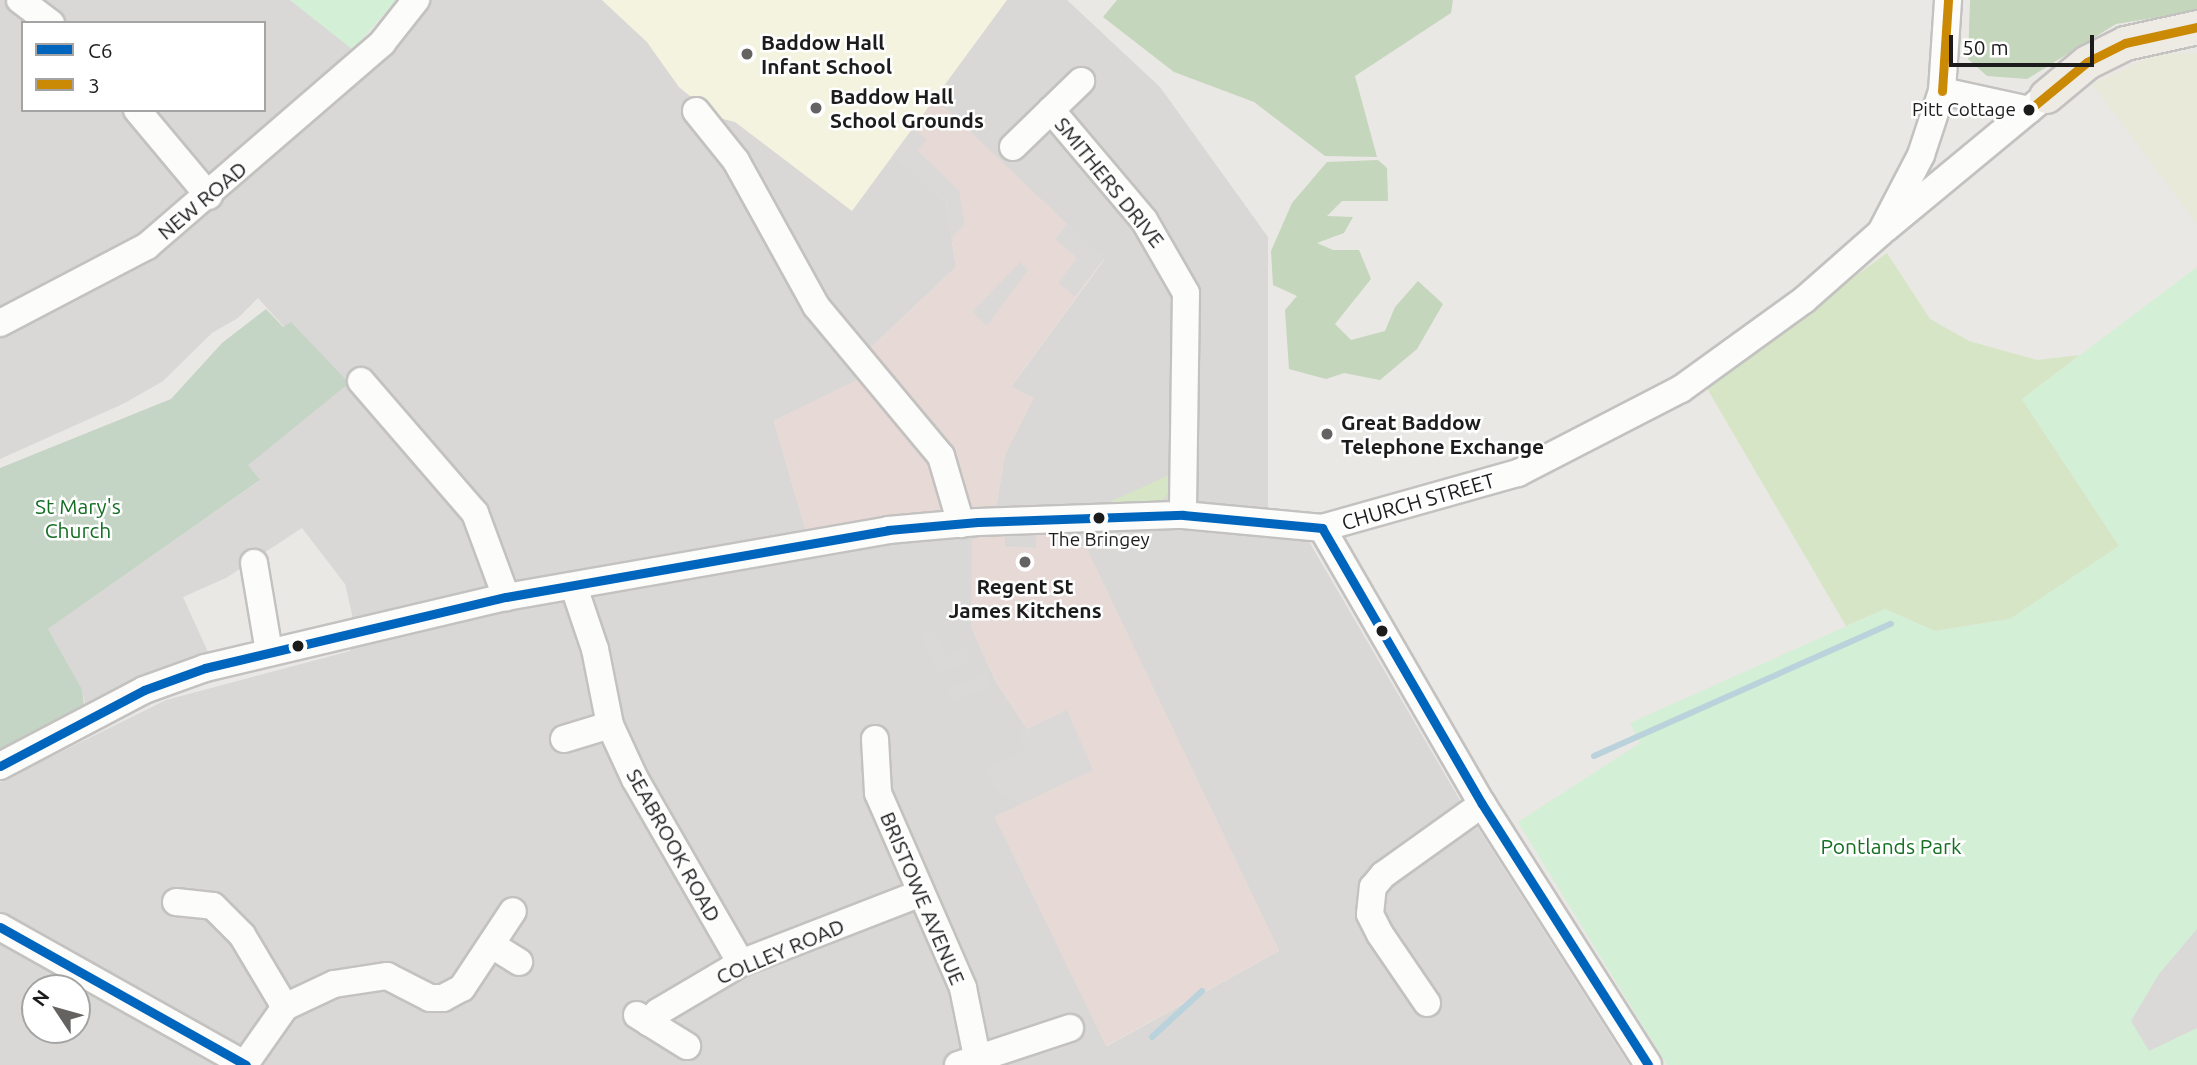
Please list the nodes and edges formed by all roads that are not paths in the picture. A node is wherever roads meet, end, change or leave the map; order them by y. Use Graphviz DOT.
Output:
graph roads {
  1 [pos="20,0"];
  2 [pos="416,0"];
  3 [pos="1948,0"];
  4 [pos="48,21"];
  5 [pos="2197,27"];
  6 [pos="1081,80"];
  7 [pos="1942,91"];
  8 [pos="2038,103"];
  9 [pos="1051,110"];
  10 [pos="696,111"];
  11 [pos="139,112"];
  12 [pos="1013,147"];
  13 [pos="209,196"];
  14 [pos="1881,232"];
  15 [pos="0,323"];
  16 [pos="361,381"];
  17 [pos="1183,515"];
  18 [pos="961,524"];
  19 [pos="1322,528"];
  20 [pos="254,563"];
  21 [pos="574,587"];
  22 [pos="506,597"];
  23 [pos="270,652"];
  24 [pos="610,725"];
  25 [pos="564,739"];
  26 [pos="875,739"];
  27 [pos="0,766"];
  28 [pos="1482,804"];
  29 [pos="919,894"];
  30 [pos="176,902"];
  31 [pos="513,911"];
  32 [pos="0,926"];
  33 [pos="492,945"];
  34 [pos="519,962"];
  35 [pos="741,963"];
  36 [pos="1427,1003"];
  37 [pos="285,1007"];
  38 [pos="1070,1028"];
  39 [pos="687,1046"];
  40 [pos="968,1061"];
  41 [pos="246,1065"];
  42 [pos="1648,1065"];
  1 -- 4 [label="street"];
  2 -- 13 [label="street, NEW ROAD"];
  3 -- 7 [label="street, CHURCH STREET"];
  5 -- 8 [label="main road"];
  6 -- 9 [label="street, SMITHERS DRIVE"];
  7 -- 8 [label="street"];
  7 -- 14 [label="street, CHURCH STREET"];
  8 -- 14 [label="street"];
  9 -- 12 [label="street, SMITHERS DRIVE"];
  9 -- 17 [label="street, SMITHERS DRIVE"];
  10 -- 18 [label="street"];
  11 -- 13 [label="street"];
  13 -- 15 [label="street, NEW ROAD"];
  14 -- 19 [label="street, CHURCH STREET"];
  16 -- 22 [label="street"];
  17 -- 18 [label="street, CHURCH STREET"];
  17 -- 19 [label="street, CHURCH STREET"];
  18 -- 21 [label="street, CHURCH STREET"];
  19 -- 28 [label="street"];
  20 -- 23 [label="street"];
  21 -- 22 [label="street, CHURCH STREET"];
  21 -- 24 [label="street, SEABROOK ROAD"];
  22 -- 23 [label="street, CHURCH STREET"];
  23 -- 27 [label="street, CHURCH STREET"];
  24 -- 25 [label="street"];
  24 -- 35 [label="street, SEABROOK ROAD"];
  26 -- 29 [label="street, BRISTOWE AVENUE"];
  28 -- 36 [label="street"];
  28 -- 42 [label="street"];
  29 -- 35 [label="street, COLLEY ROAD"];
  29 -- 40 [label="street, BRISTOWE AVENUE"];
  30 -- 37 [label="street"];
  31 -- 33 [label="street"];
  32 -- 41 [label="street"];
  33 -- 34 [label="street"];
  33 -- 37 [label="street"];
  35 -- 39 [label="street, COLLEY ROAD"];
  37 -- 41 [label="street"];
  38 -- 40 [label="street"];
}
